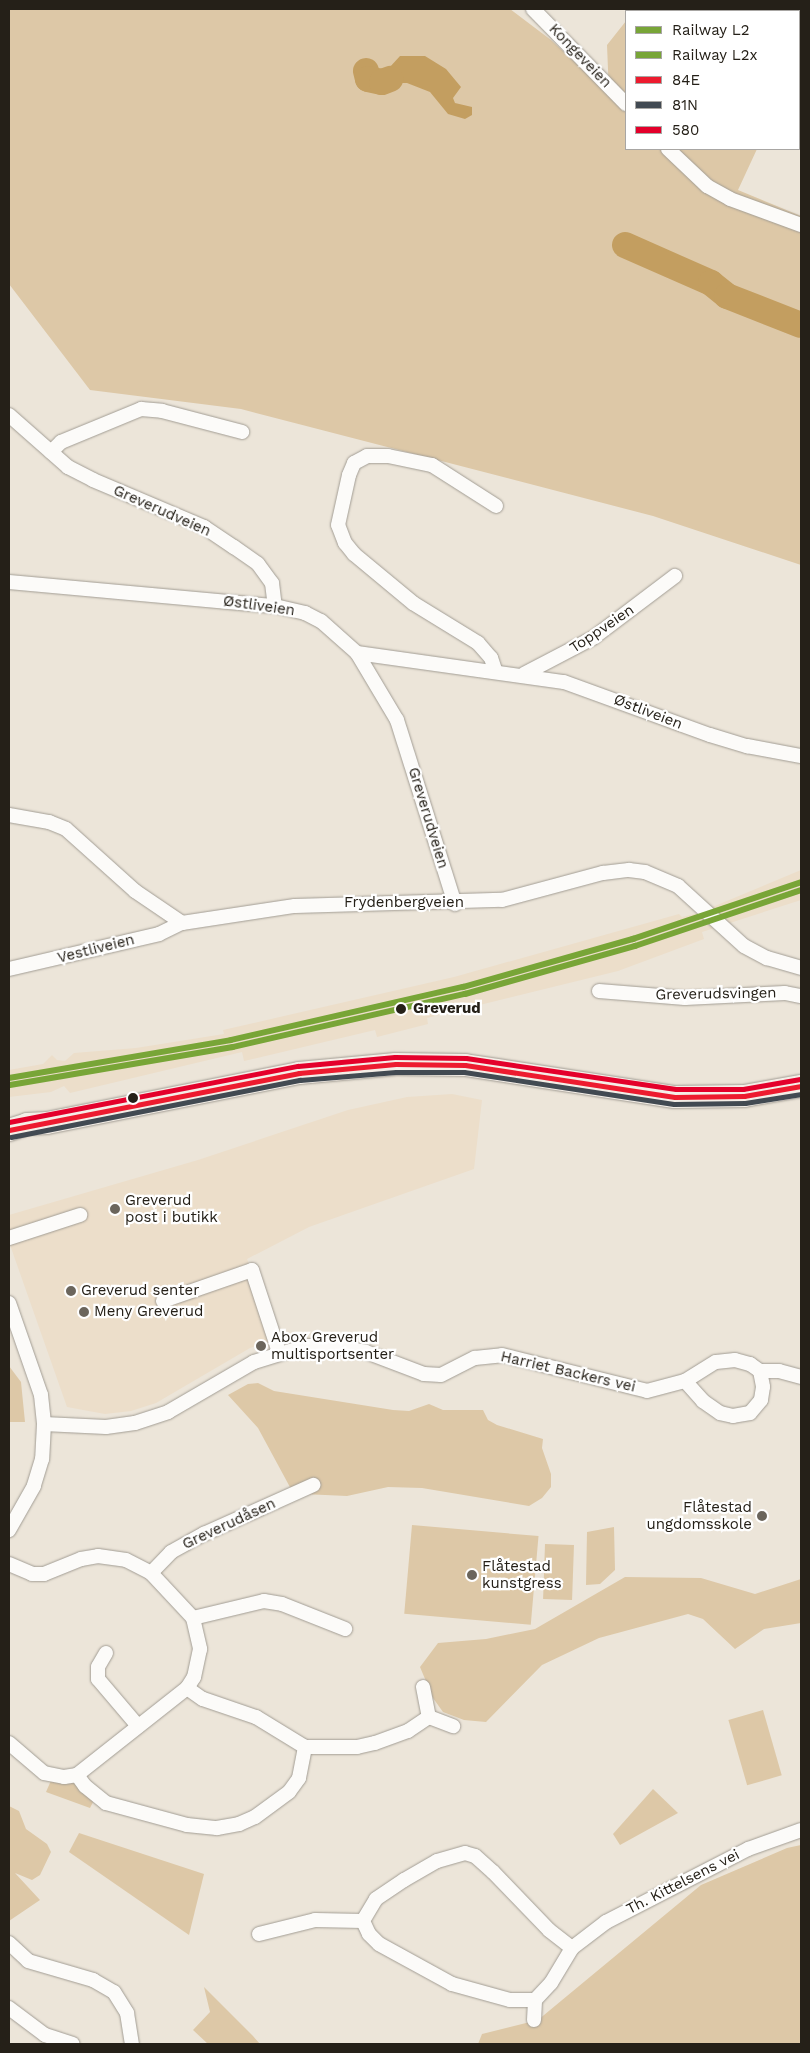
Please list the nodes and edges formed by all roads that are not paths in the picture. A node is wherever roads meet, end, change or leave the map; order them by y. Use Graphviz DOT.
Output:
graph roads {
  1 [pos="533,9"];
  2 [pos="625,103"];
  3 [pos="669,150"];
  4 [pos="801,224"];
  5 [pos="9,414"];
  6 [pos="242,432"];
  7 [pos="52,452"];
  8 [pos="496,506"];
  9 [pos="675,576"];
  10 [pos="9,582"];
  11 [pos="276,606"];
  12 [pos="357,653"];
  13 [pos="494,670"];
  14 [pos="524,674"];
  15 [pos="801,756"];
  16 [pos="9,815"];
  17 [pos="455,904"];
  18 [pos="182,923"];
  19 [pos="9,968"];
  20 [pos="801,968"];
  21 [pos="599,992"];
  22 [pos="801,996"];
  23 [pos="801,1086"];
  24 [pos="47,1123"];
  25 [pos="9,1130"];
  26 [pos="9,1145"];
  27 [pos="80,1215"];
  28 [pos="9,1238"];
  29 [pos="163,1301"];
  30 [pos="9,1304"];
  31 [pos="279,1352"];
  32 [pos="760,1372"];
  33 [pos="801,1378"];
  34 [pos="685,1381"];
  35 [pos="44,1424"];
  36 [pos="313,1485"];
  37 [pos="9,1530"];
  38 [pos="9,1564"];
  39 [pos="151,1572"];
  40 [pos="193,1618"];
  41 [pos="345,1629"];
  42 [pos="106,1653"];
  43 [pos="423,1687"];
  44 [pos="187,1688"];
  45 [pos="429,1717"];
  46 [pos="138,1726"];
  47 [pos="453,1726"];
  48 [pos="9,1744"];
  49 [pos="305,1747"];
  50 [pos="77,1775"];
  51 [pos="801,1830"];
  52 [pos="363,1921"];
  53 [pos="259,1934"];
  54 [pos="572,1948"];
  55 [pos="11,1952"];
  56 [pos="535,2000"];
  57 [pos="9,2008"];
  58 [pos="534,2020"];
  59 [pos="43,2040"];
  60 [pos="74,2044"];
  61 [pos="132,2044"];
  1 -- 2 [label="street, Kongeveien"];
  3 -- 4 [label="street"];
  5 -- 7 [label="street, Greverudveien"];
  6 -- 7 [label="street"];
  7 -- 11 [label="street, Greverudveien"];
  8 -- 13 [label="street"];
  9 -- 14 [label="street, Toppveien"];
  10 -- 11 [label="street, Østliveien"];
  11 -- 12 [label="street, Østliveien"];
  12 -- 13 [label="street, Østliveien"];
  12 -- 17 [label="street, Greverudveien"];
  13 -- 14 [label="street, Østliveien"];
  14 -- 15 [label="street, Østliveien"];
  16 -- 18 [label="street"];
  17 -- 18 [label="street, Frydenbergveien"];
  17 -- 20 [label="street, Frydenbergveien"];
  18 -- 19 [label="street, Vestliveien"];
  21 -- 22 [label="street, Greverudsvingen"];
  23 -- 24 [label="main road"];
  24 -- 25 [label="main road"];
  24 -- 26 [label="main road"];
  27 -- 28 [label="street"];
  29 -- 31 [label="street"];
  30 -- 35 [label="street"];
  31 -- 34 [label="street, Harriet Backers vei"];
  31 -- 35 [label="street, Harriet Backers vei"];
  32 -- 33 [label="street, Harriet Backers vei"];
  32 -- 34 [label="street, Harriet Backers vei"];
  32 -- 34 [label="street"];
  35 -- 37 [label="street"];
  36 -- 39 [label="street, Greverudåsen"];
  38 -- 39 [label="street"];
  39 -- 40 [label="street"];
  40 -- 41 [label="street"];
  40 -- 44 [label="street"];
  42 -- 46 [label="street"];
  43 -- 45 [label="street"];
  44 -- 46 [label="street"];
  44 -- 49 [label="street"];
  45 -- 47 [label="street"];
  45 -- 49 [label="street"];
  46 -- 50 [label="street"];
  48 -- 50 [label="street"];
  49 -- 50 [label="street"];
  51 -- 54 [label="street, Th. Kittelsens vei"];
  52 -- 53 [label="street"];
  52 -- 54 [label="street"];
  52 -- 56 [label="street"];
  54 -- 56 [label="street, Th. Kittelsens vei"];
  55 -- 61 [label="street"];
  56 -- 58 [label="street"];
  57 -- 59 [label="street"];
  59 -- 60 [label="street"];
}
